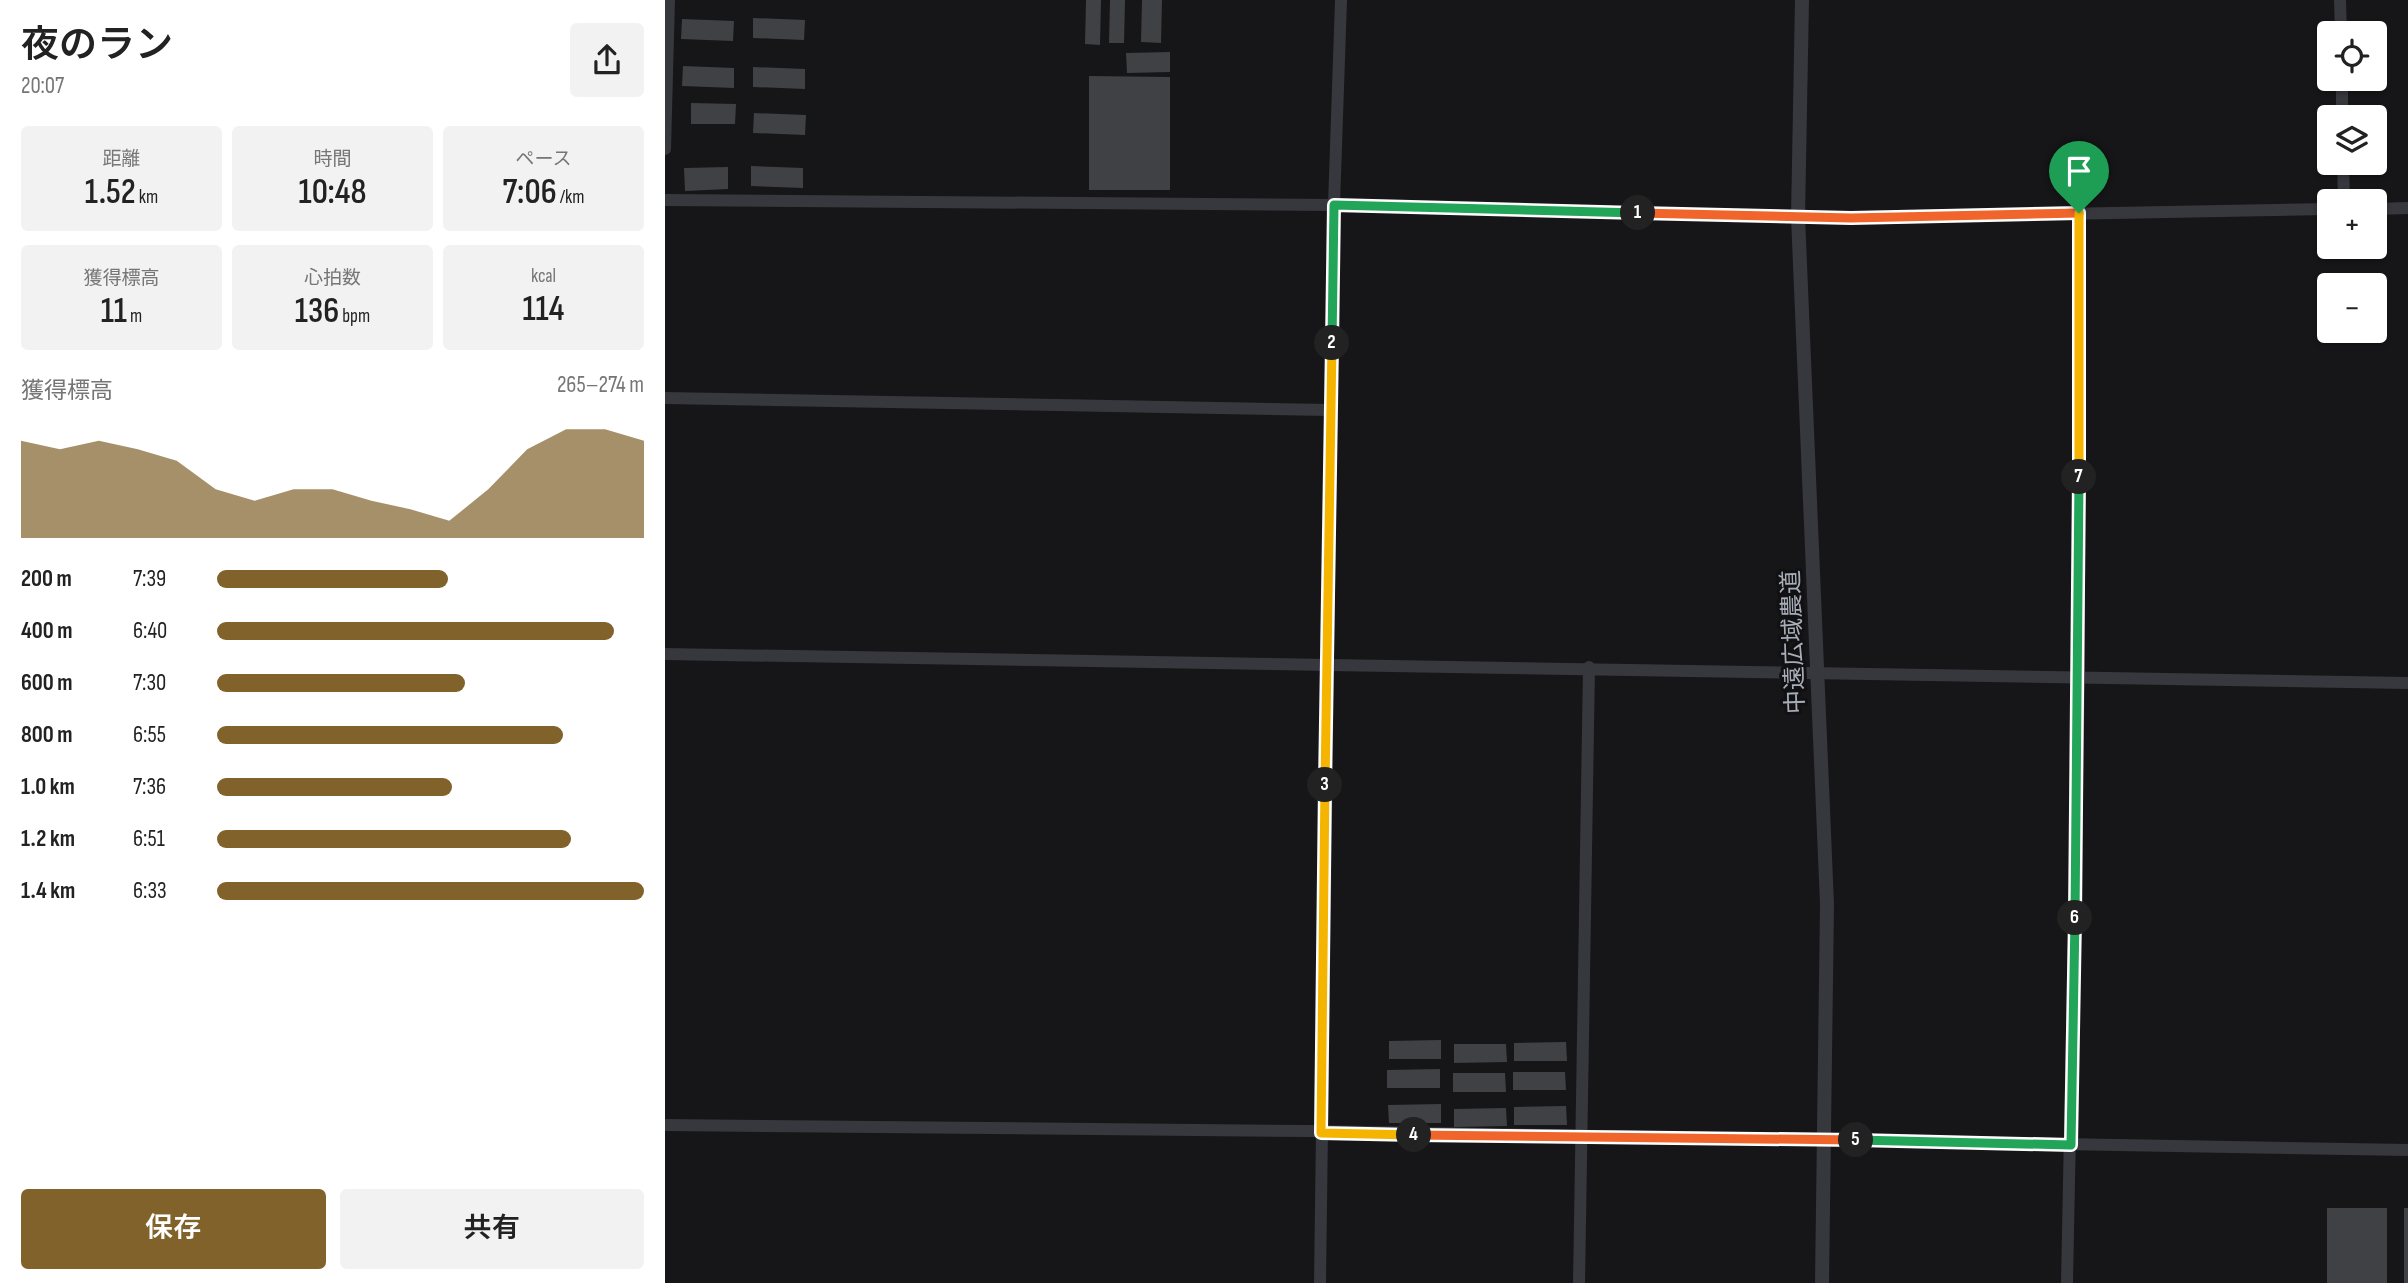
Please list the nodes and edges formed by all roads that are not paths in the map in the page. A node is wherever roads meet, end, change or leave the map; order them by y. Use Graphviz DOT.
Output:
graph roads {
  1 [pos="669,0"];
  2 [pos="1341,0"];
  3 [pos="1802,0"];
  4 [pos="2340,0"];
  5 [pos="2341,21"];
  6 [pos="665,149"];
  7 [pos="665,200"];
  8 [pos="1334,205"];
  9 [pos="2408,208"];
  10 [pos="2317,209"];
  11 [pos="2387,209"];
  12 [pos="2079,213"];
  13 [pos="1798,216"];
  14 [pos="665,398"];
  15 [pos="1331,410"];
  16 [pos="665,654"];
  17 [pos="1327,663"];
  18 [pos="1589,667"];
  19 [pos="1817,671"];
  20 [pos="2079,676"];
  21 [pos="2408,682"];
  22 [pos="665,1125"];
  23 [pos="1321,1133"];
  24 [pos="1581,1137"];
  25 [pos="1824,1140"];
  26 [pos="2071,1145"];
  27 [pos="2408,1150"];
  28 [pos="1320,1283"];
  29 [pos="1579,1283"];
  30 [pos="1822,1283"];
  31 [pos="2067,1283"];
  1 -- 6 [label="street"];
  2 -- 8 [label="street"];
  3 -- 13 [label="street, 中遠広域農道"];
  4 -- 5 [label="street"];
  7 -- 8 [label="street"];
  8 -- 13 [label="street"];
  8 -- 15 [label="street"];
  9 -- 11 [label="street"];
  10 -- 12 [label="street"];
  12 -- 13 [label="street"];
  12 -- 20 [label="street"];
  13 -- 19 [label="street, 中遠広域農道"];
  14 -- 15 [label="street"];
  15 -- 17 [label="street"];
  16 -- 17 [label="street"];
  17 -- 18 [label="street"];
  17 -- 23 [label="street"];
  18 -- 19 [label="street"];
  18 -- 24 [label="street"];
  19 -- 20 [label="street"];
  19 -- 25 [label="street, 中遠広域農道"];
  20 -- 21 [label="street"];
  20 -- 26 [label="street"];
  22 -- 23 [label="street"];
  23 -- 24 [label="street"];
  23 -- 28 [label="street"];
  24 -- 25 [label="street"];
  24 -- 29 [label="street"];
  25 -- 26 [label="street"];
  25 -- 30 [label="street, 中遠広域農道"];
  26 -- 27 [label="street"];
  26 -- 31 [label="street"];
}
